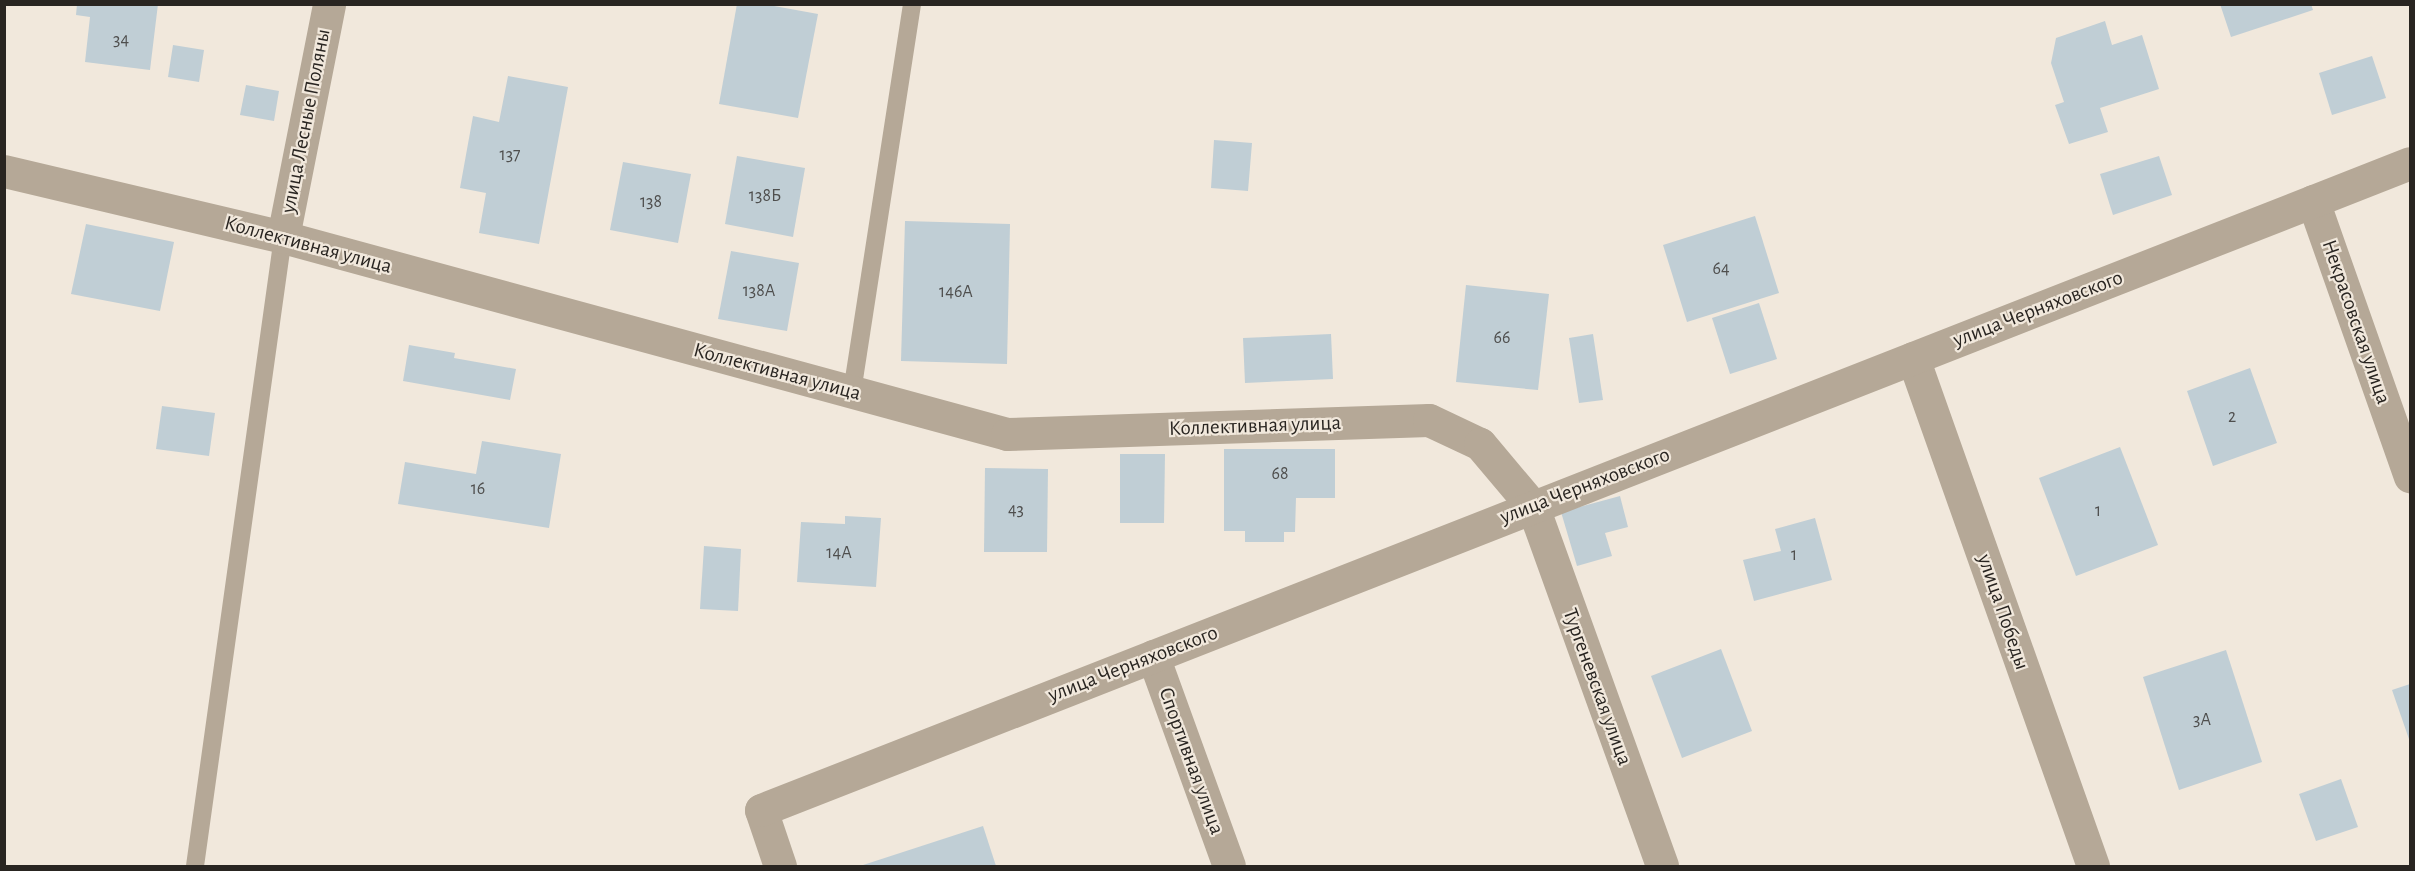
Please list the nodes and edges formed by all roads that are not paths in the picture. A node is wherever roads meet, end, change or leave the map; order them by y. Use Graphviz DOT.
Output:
graph roads {
  1 [pos="329,4"];
  2 [pos="912,4"];
  3 [pos="2410,163"];
  4 [pos="4,171"];
  5 [pos="2313,201"];
  6 [pos="283,237"];
  7 [pos="1913,358"];
  8 [pos="852,392"];
  9 [pos="2410,476"];
  10 [pos="1533,507"];
  11 [pos="1153,656"];
  12 [pos="195,867"];
  13 [pos="780,867"];
  14 [pos="1229,867"];
  15 [pos="1662,867"];
  16 [pos="2093,867"];
  1 -- 6 [label="street, улица Лесные Поляны"];
  2 -- 8 [label="lane"];
  3 -- 5 [label="street, улица Черняховского"];
  4 -- 6 [label="street, Коллективная улица"];
  5 -- 7 [label="street, улица Черняховского"];
  5 -- 9 [label="street, Некрасовская улица"];
  6 -- 8 [label="street, Коллективная улица"];
  6 -- 12 [label="lane"];
  7 -- 10 [label="street, улица Черняховского"];
  7 -- 16 [label="street, улица Победы"];
  8 -- 10 [label="street, Коллективная улица"];
  10 -- 11 [label="street, улица Черняховского"];
  10 -- 15 [label="street, Тургеневская улица"];
  11 -- 13 [label="street, улица Черняховского"];
  11 -- 14 [label="street, Спортивная улица"];
}
